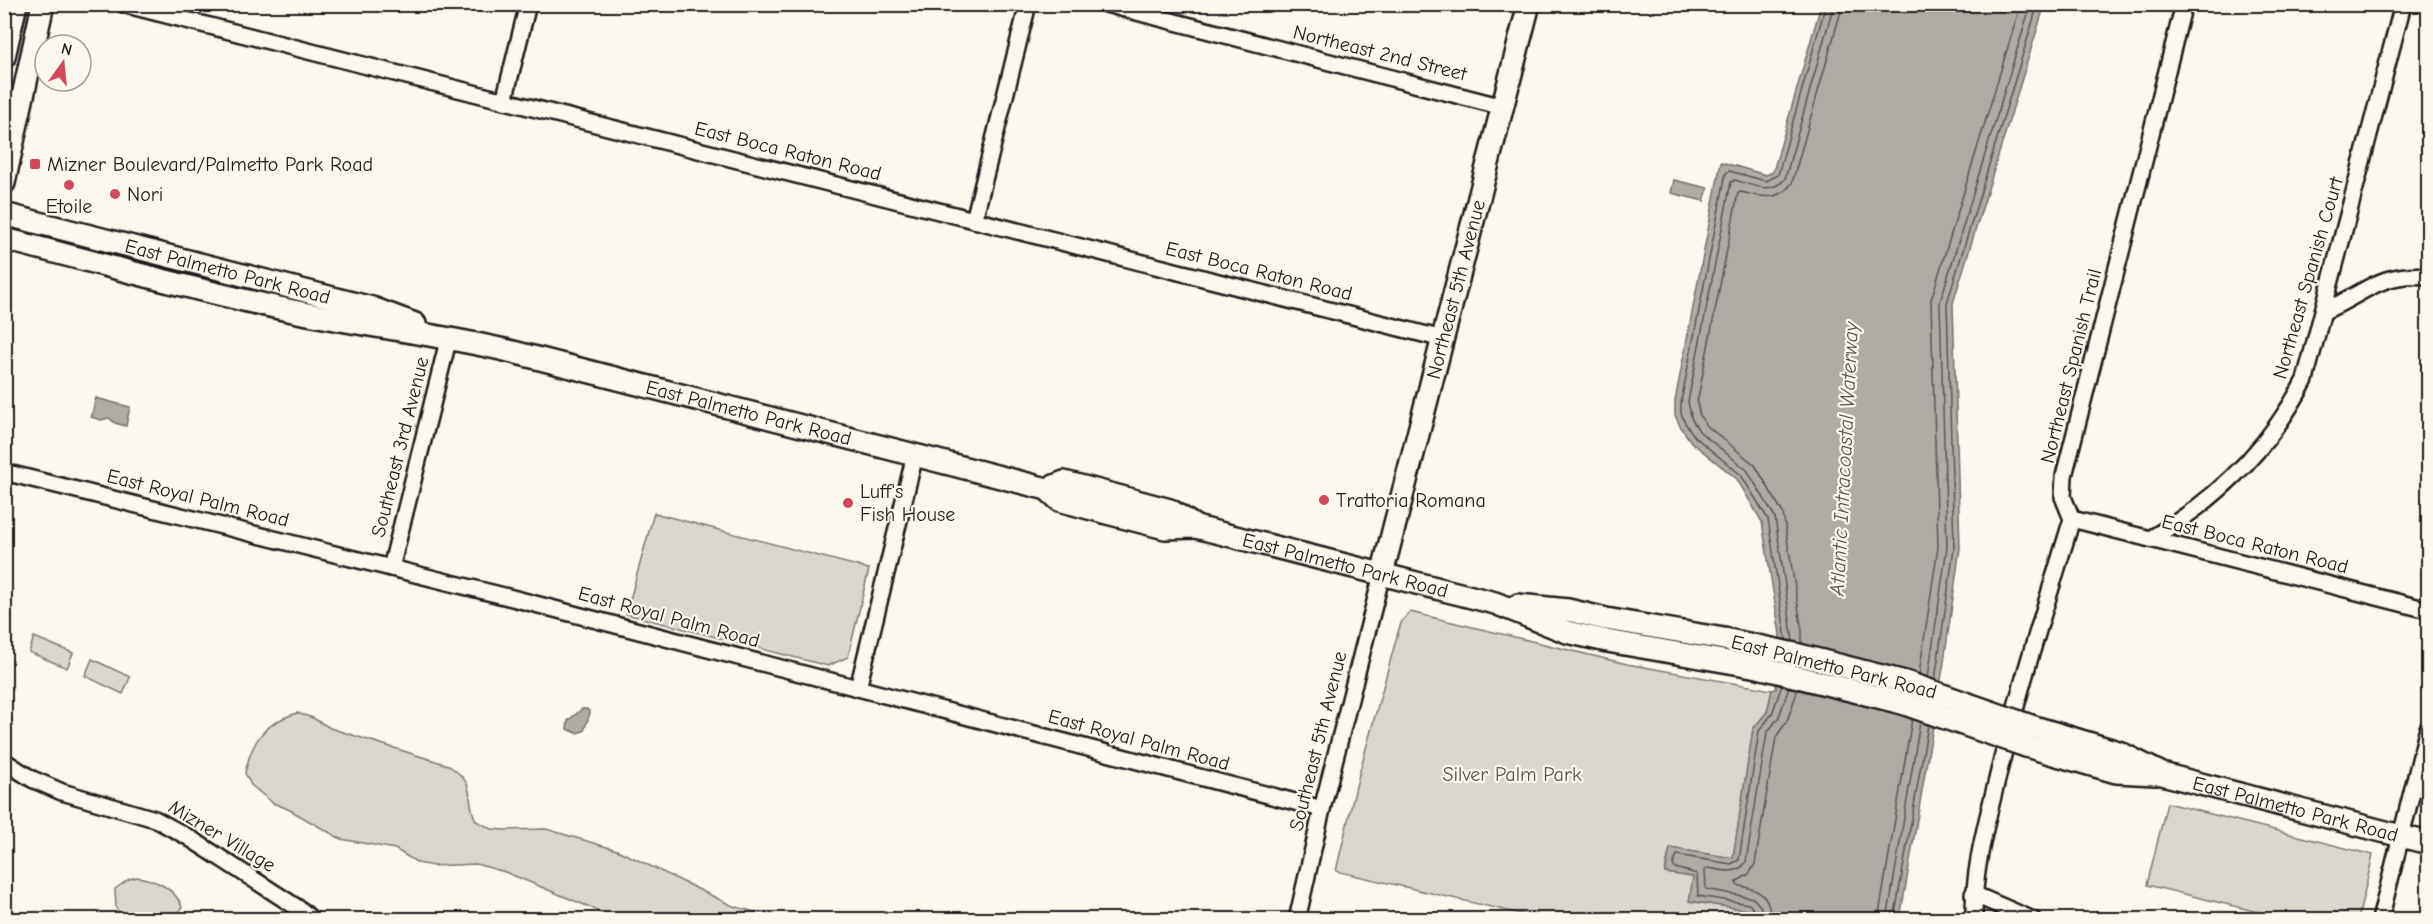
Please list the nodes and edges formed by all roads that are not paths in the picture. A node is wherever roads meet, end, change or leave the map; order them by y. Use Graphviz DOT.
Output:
graph roads {
  1 [pos="16,4"];
  2 [pos="43,4"];
  3 [pos="123,4"];
  4 [pos="528,4"];
  5 [pos="1028,4"];
  6 [pos="1106,4"];
  7 [pos="1529,4"];
  8 [pos="2184,4"];
  9 [pos="2403,4"];
  10 [pos="4,57"];
  11 [pos="504,101"];
  12 [pos="1503,107"];
  13 [pos="4,183"];
  14 [pos="4,214"];
  15 [pos="974,220"];
  16 [pos="4,239"];
  17 [pos="2428,276"];
  18 [pos="2324,311"];
  19 [pos="449,337"];
  20 [pos="1443,339"];
  21 [pos="915,455"];
  22 [pos="4,472"];
  23 [pos="2072,519"];
  24 [pos="2150,539"];
  25 [pos="391,568"];
  26 [pos="1382,574"];
  27 [pos="1495,603"];
  28 [pos="2428,610"];
  29 [pos="858,688"];
  30 [pos="2428,728"];
  31 [pos="2028,736"];
  32 [pos="4,761"];
  33 [pos="1322,808"];
  34 [pos="2401,836"];
  35 [pos="2428,843"];
  36 [pos="1973,894"];
  37 [pos="312,920"];
  38 [pos="1297,920"];
  39 [pos="1974,920"];
  40 [pos="2033,920"];
  41 [pos="2380,920"];
  1 -- 10 [label="main road"];
  2 -- 13 [label="main road"];
  3 -- 11 [label="street, East Boca Raton Road"];
  4 -- 11 [label="street"];
  5 -- 15 [label="street"];
  6 -- 12 [label="street, Northeast 2nd Street"];
  7 -- 12 [label="main road, Northeast 5th Avenue"];
  8 -- 23 [label="street, Northeast Spanish Trail"];
  9 -- 18 [label="street, Northeast Spanish Court"];
  11 -- 15 [label="street, East Boca Raton Road"];
  12 -- 20 [label="main road, Northeast 5th Avenue"];
  14 -- 19 [label="main road, East Palmetto Park Road"];
  15 -- 20 [label="street, East Boca Raton Road"];
  16 -- 19 [label="main road, East Palmetto Park Road"];
  17 -- 18 [label="street"];
  18 -- 24 [label="street, Northeast Spanish Court"];
  19 -- 21 [label="main road, East Palmetto Park Road"];
  19 -- 25 [label="street, Southeast 3rd Avenue"];
  20 -- 26 [label="main road, Northeast 5th Avenue"];
  21 -- 26 [label="main road, East Palmetto Park Road"];
  21 -- 29 [label="street"];
  22 -- 25 [label="street, East Royal Palm Road"];
  23 -- 24 [label="street, East Boca Raton Road"];
  23 -- 36 [label="street"];
  24 -- 28 [label="street, East Boca Raton Road"];
  25 -- 29 [label="street, East Royal Palm Road"];
  26 -- 27 [label="main road, East Palmetto Park Road"];
  26 -- 33 [label="street, Southeast 5th Avenue"];
  27 -- 31 [label="main road, East Palmetto Park Road, bridge"];
  27 -- 31 [label="main road, East Palmetto Park Road, bridge"];
  29 -- 33 [label="street, East Royal Palm Road"];
  30 -- 34 [label="street"];
  31 -- 34 [label="main road, East Palmetto Park Road"];
  32 -- 37 [label="street, Mizner Village"];
  33 -- 38 [label="street, Southeast 5th Avenue"];
  34 -- 35 [label="main road, East Palmetto Park Road"];
  34 -- 41 [label="street"];
  36 -- 39 [label="street"];
  36 -- 40 [label="street"];
}
